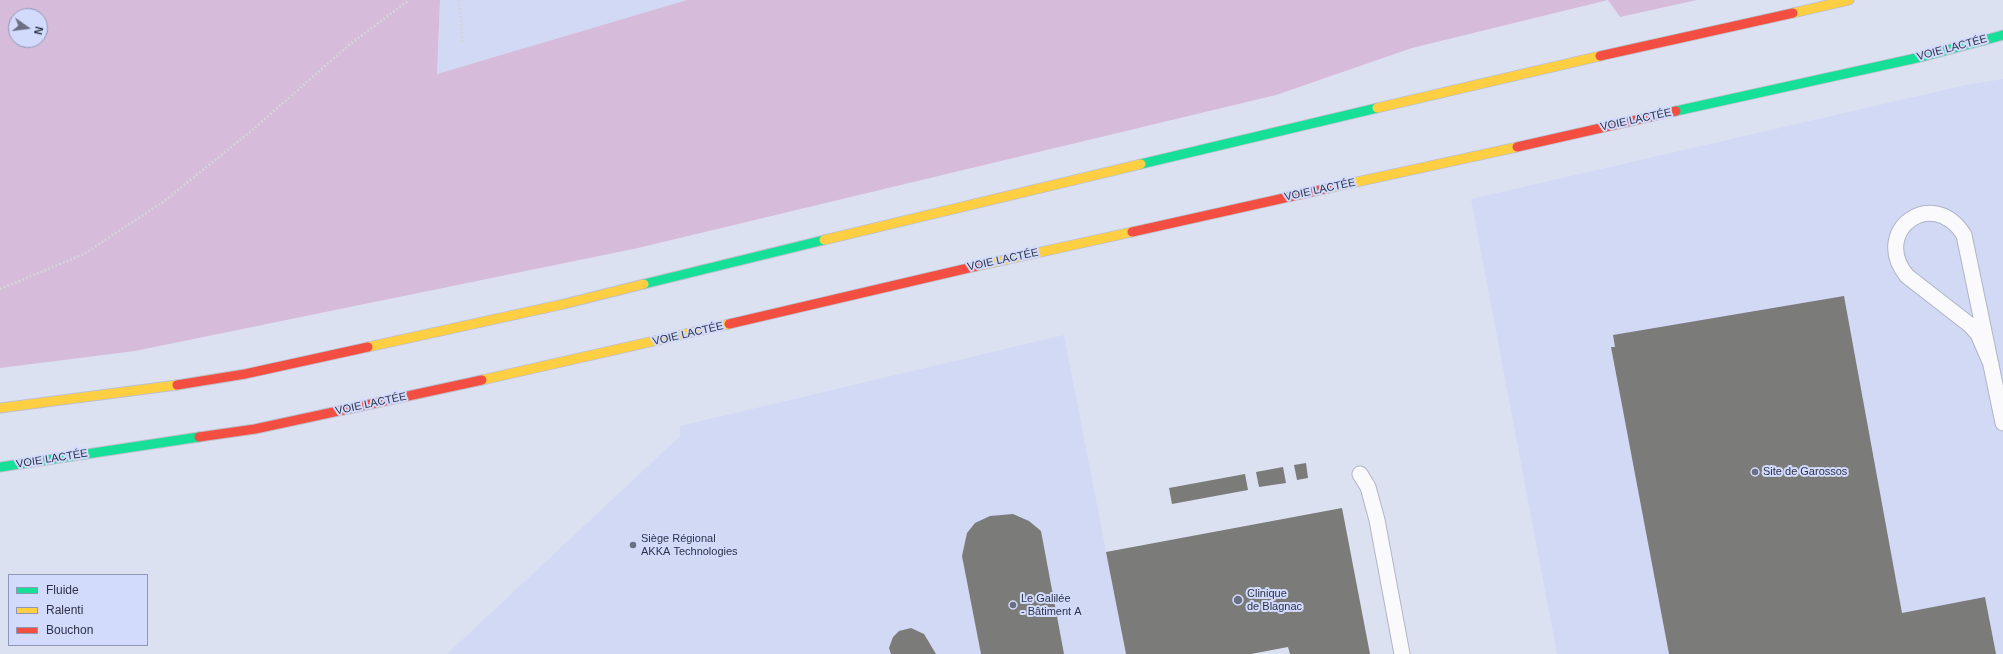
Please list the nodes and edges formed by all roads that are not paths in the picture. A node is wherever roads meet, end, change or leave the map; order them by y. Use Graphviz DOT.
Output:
graph roads {
  1 [pos="1849,0"];
  2 [pos="2003,35"];
  3 [pos="1988,48"];
  4 [pos="1921,57"];
  5 [pos="1991,364"];
  6 [pos="0,408"];
  7 [pos="2003,423"];
  8 [pos="0,467"];
  9 [pos="1360,474"];
  10 [pos="1402,654"];
  1 -- 6 [label="highway"];
  2 -- 4 [label="highway, VOIE LACTÉE"];
  3 -- 4 [label="highway"];
  4 -- 8 [label="highway, VOIE LACTÉE"];
  5 -- 5 [label="lane"];
  5 -- 7 [label="lane"];
  9 -- 10 [label="lane"];
}
